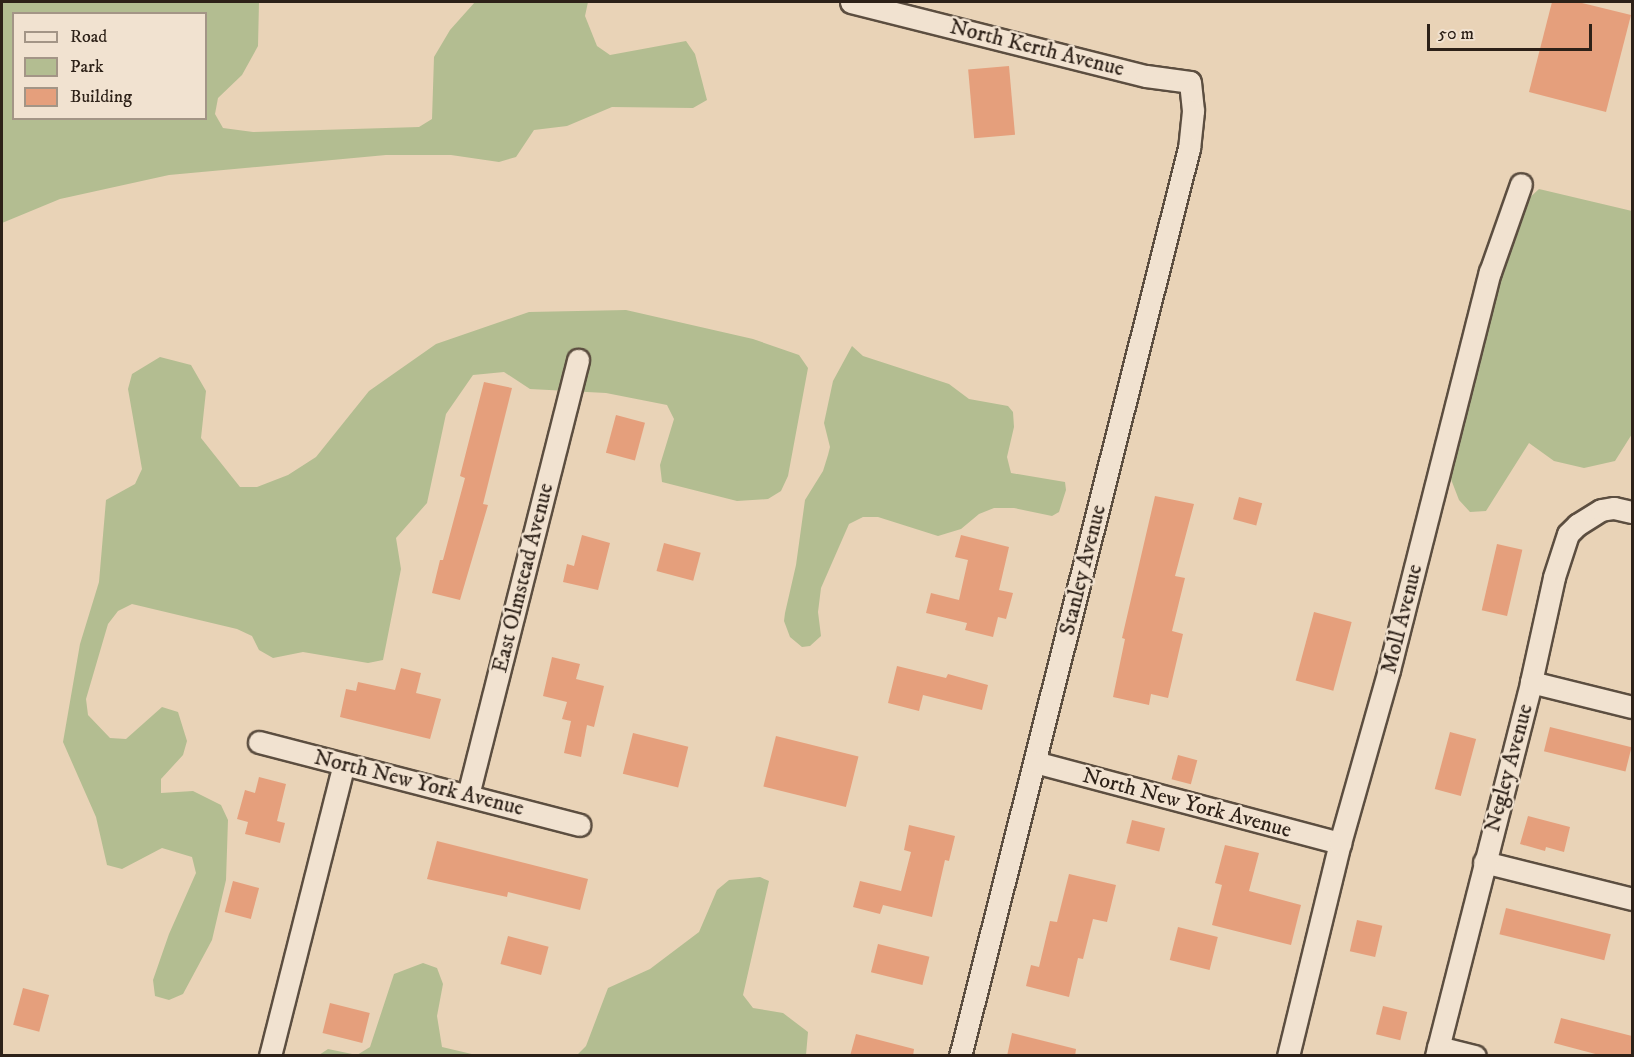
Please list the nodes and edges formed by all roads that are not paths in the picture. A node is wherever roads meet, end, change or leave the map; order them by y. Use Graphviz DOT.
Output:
graph roads {
  1 [pos="851,2"];
  2 [pos="1190,82"];
  3 [pos="1521,184"];
  4 [pos="578,360"];
  5 [pos="1623,510"];
  6 [pos="1531,682"];
  7 [pos="1632,707"];
  8 [pos="259,742"];
  9 [pos="1035,762"];
  10 [pos="344,764"];
  11 [pos="468,795"];
  12 [pos="579,825"];
  13 [pos="1340,843"];
  14 [pos="1484,862"];
  15 [pos="1632,899"];
  16 [pos="1437,1051"];
  17 [pos="270,1056"];
  18 [pos="960,1056"];
  19 [pos="1288,1056"];
  20 [pos="1475,1056"];
  1 -- 2 [label="street, North Kerth Avenue"];
  2 -- 9 [label="street, Stanley Avenue"];
  3 -- 13 [label="street, Moll Avenue"];
  4 -- 11 [label="street, East Olmstead Avenue"];
  5 -- 6 [label="street, Negley Avenue"];
  6 -- 7 [label="street"];
  6 -- 14 [label="street, Negley Avenue"];
  8 -- 10 [label="street, North New York Avenue"];
  9 -- 13 [label="street, North New York Avenue"];
  9 -- 18 [label="street, Stanley Avenue"];
  10 -- 11 [label="street, North New York Avenue"];
  10 -- 17 [label="street"];
  11 -- 12 [label="street, North New York Avenue"];
  13 -- 19 [label="street, Moll Avenue"];
  14 -- 15 [label="street"];
  14 -- 16 [label="street, Negley Avenue"];
  16 -- 20 [label="street"];
}
